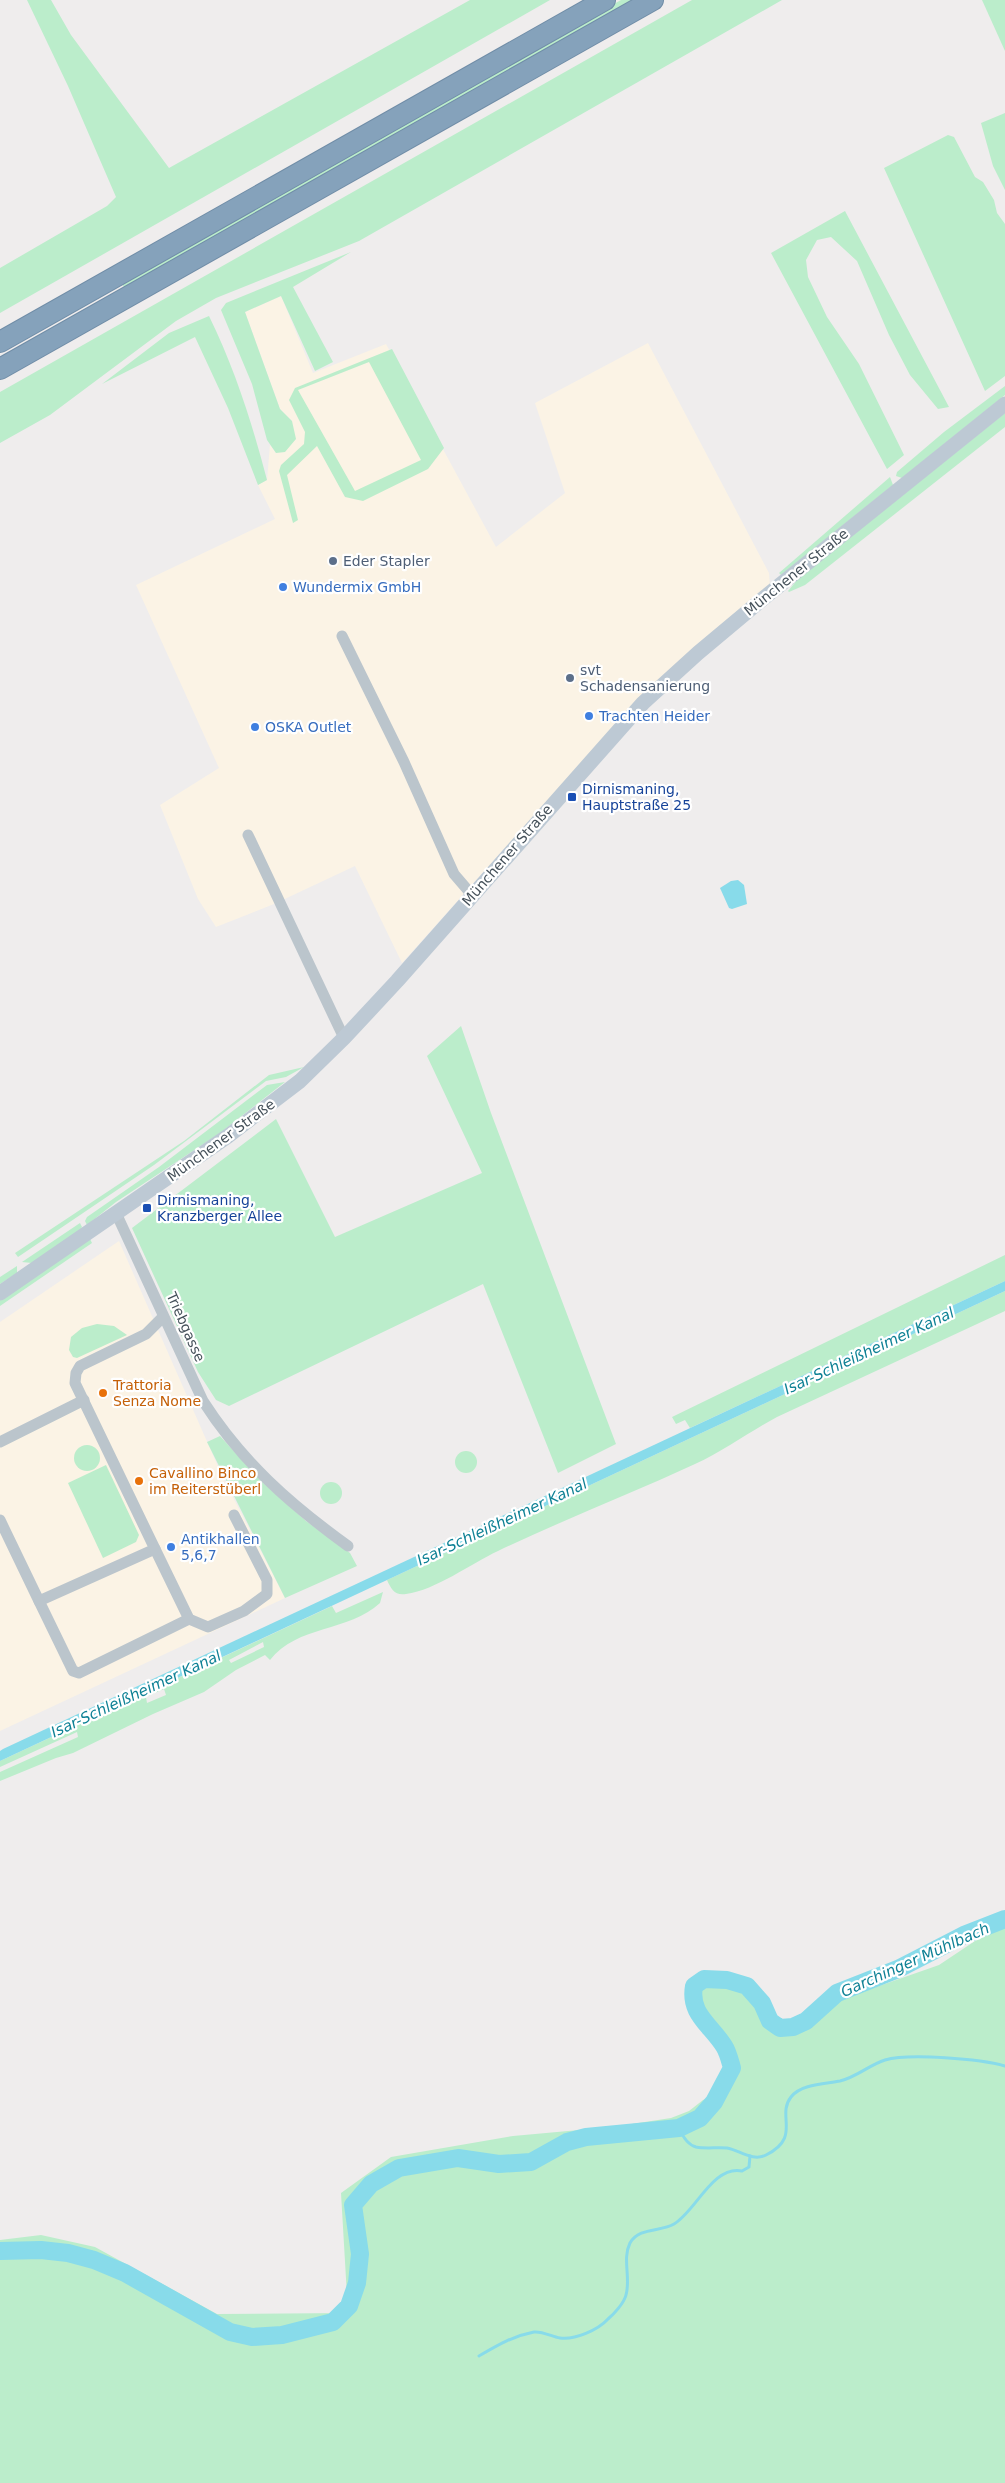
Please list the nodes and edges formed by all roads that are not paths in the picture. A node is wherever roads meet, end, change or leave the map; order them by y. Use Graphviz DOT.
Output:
graph roads {
  1 [pos="606,0"];
  2 [pos="653,0"];
  3 [pos="0,342"];
  4 [pos="0,369"];
  5 [pos="1005,404"];
  6 [pos="342,636"];
  7 [pos="248,835"];
  8 [pos="472,895"];
  9 [pos="342,1033"];
  10 [pos="116,1214"];
  11 [pos="0,1293"];
  12 [pos="163,1317"];
  13 [pos="84,1400"];
  14 [pos="0,1442"];
  15 [pos="234,1515"];
  16 [pos="0,1520"];
  17 [pos="348,1546"];
  18 [pos="155,1549"];
  19 [pos="39,1602"];
  20 [pos="189,1619"];
  1 -- 3 [label="highway"];
  2 -- 4 [label="highway"];
  5 -- 8 [label="main road, Münchener Straße"];
  6 -- 8 [label="street"];
  7 -- 9 [label="street"];
  8 -- 9 [label="main road, Münchener Straße"];
  9 -- 10 [label="main road, Münchener Straße"];
  10 -- 11 [label="main road, Münchener Straße"];
  10 -- 12 [label="street, Triebgasse"];
  12 -- 13 [label="street"];
  12 -- 17 [label="street, Triebgasse"];
  13 -- 14 [label="street"];
  13 -- 18 [label="street"];
  15 -- 20 [label="street"];
  16 -- 19 [label="street"];
  18 -- 19 [label="street"];
  18 -- 20 [label="street"];
  19 -- 20 [label="street"];
}
